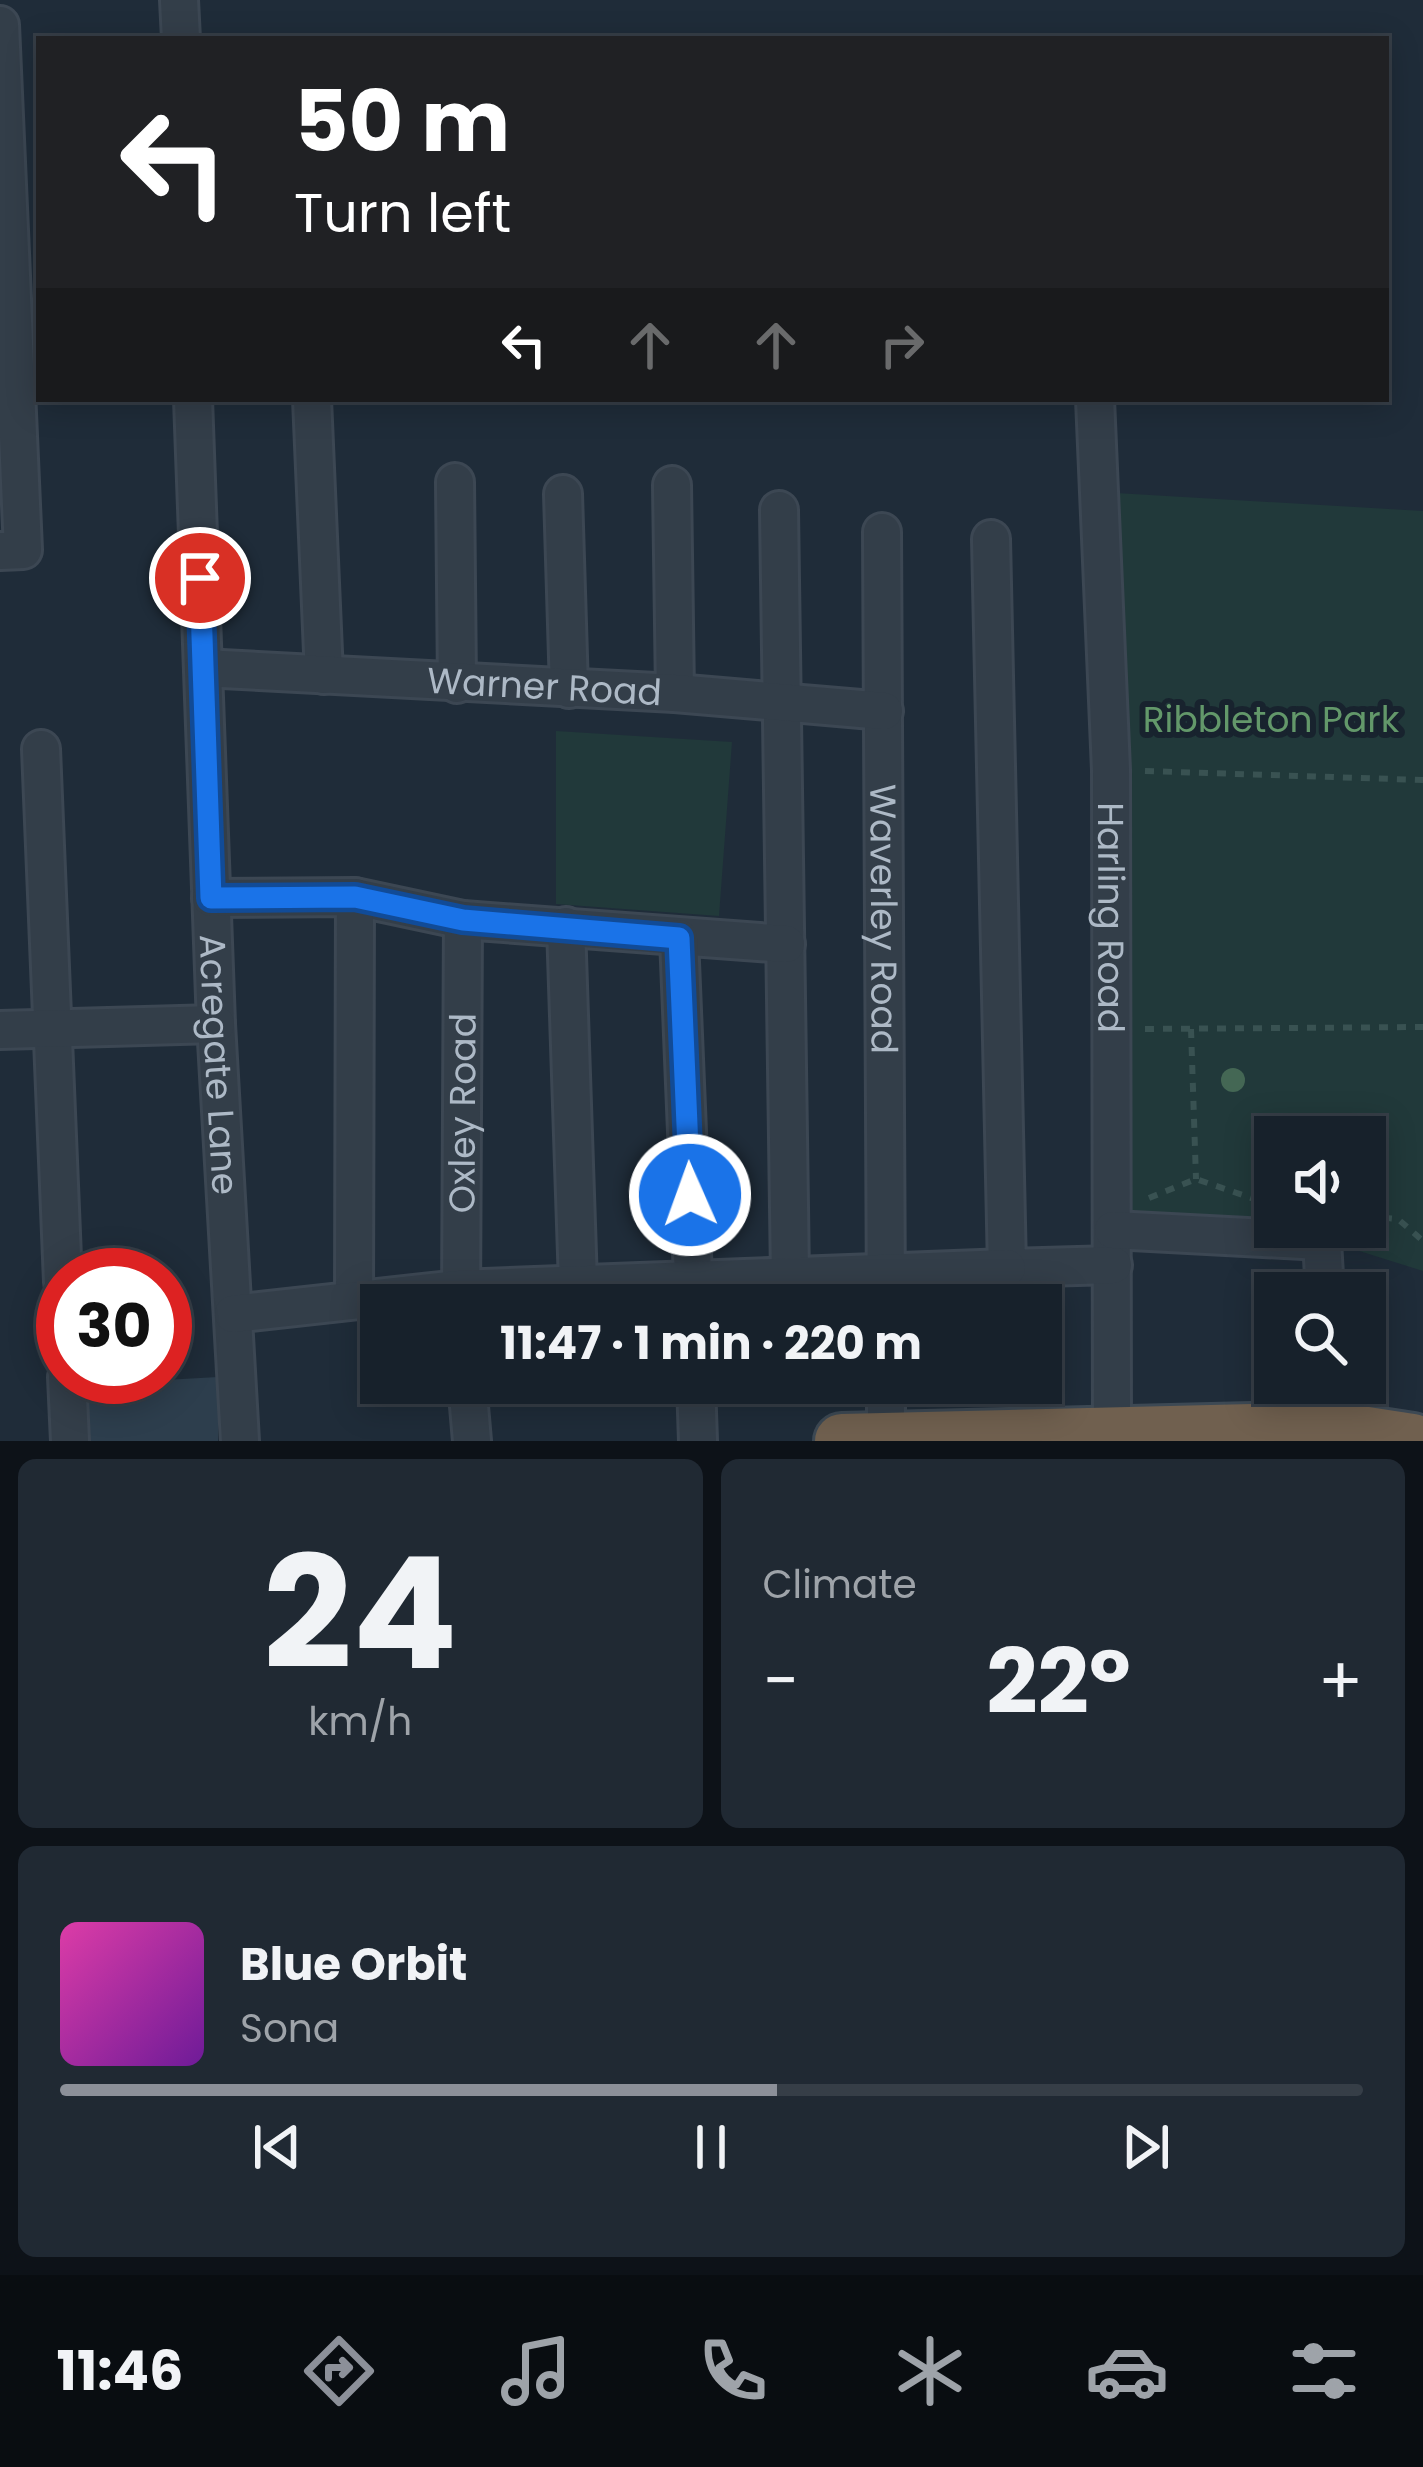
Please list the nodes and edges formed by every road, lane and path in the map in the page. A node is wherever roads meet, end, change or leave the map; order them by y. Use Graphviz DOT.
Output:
graph roads {
  1 [pos="179,0"];
  2 [pos="0,25"];
  3 [pos="181,36"];
  4 [pos="3,177"];
  5 [pos="194,402"];
  6 [pos="313,402"];
  7 [pos="1095,402"];
  8 [pos="455,482"];
  9 [pos="672,485"];
  10 [pos="563,494"];
  11 [pos="778,510"];
  12 [pos="882,532"];
  13 [pos="991,538"];
  14 [pos="12,550"];
  15 [pos="203,668"];
  16 [pos="324,675"];
  17 [pos="457,684"];
  18 [pos="569,689"];
  19 [pos="674,693"];
  20 [pos="783,702"];
  21 [pos="884,711"];
  22 [pos="41,748"];
  23 [pos="1111,770"];
  24 [pos="1423,780"];
  25 [pos="355,897"];
  26 [pos="211,898"];
  27 [pos="463,920"];
  28 [pos="566,926"];
  29 [pos="679,938"];
  30 [pos="786,944"];
  31 [pos="215,1024"];
  32 [pos="1423,1027"];
  33 [pos="52,1028"];
  34 [pos="1112,1029"];
  35 [pos="1192,1029"];
  36 [pos="0,1030"];
  37 [pos="1196,1179"];
  38 [pos="1254,1199"];
  39 [pos="1386,1218"];
  40 [pos="1254,1235"];
  41 [pos="1113,1236"];
  42 [pos="1423,1241"];
  43 [pos="62,1248"];
  44 [pos="1007,1268"];
  45 [pos="790,1276"];
  46 [pos="460,1284"];
  47 [pos="578,1284"];
  48 [pos="693,1284"];
  49 [pos="744,1284"];
  50 [pos="849,1284"];
  51 [pos="886,1284"];
  52 [pos="915,1284"];
  53 [pos="354,1300"];
  54 [pos="360,1300"];
  55 [pos="232,1314"];
  56 [pos="68,1404"];
  57 [pos="469,1404"];
  58 [pos="697,1404"];
  59 [pos="878,1404"];
  60 [pos="1314,1421"];
  61 [pos="945,1439"];
  62 [pos="1112,1439"];
  63 [pos="864,1440"];
  64 [pos="70,1441"];
  65 [pos="240,1441"];
  66 [pos="472,1441"];
  67 [pos="698,1441"];
  68 [pos="1412,1441"];
  1 -- 3 [label="street"];
  2 -- 4 [label="street"];
  4 -- 14 [label="street"];
  5 -- 15 [label="street, Acregate Lane"];
  6 -- 16 [label="street"];
  7 -- 23 [label="street, Harling Road"];
  8 -- 17 [label="street"];
  9 -- 19 [label="street"];
  10 -- 18 [label="street"];
  11 -- 20 [label="street"];
  12 -- 21 [label="street, Waverley Road"];
  13 -- 44 [label="street"];
  15 -- 16 [label="street, Warner Road"];
  15 -- 26 [label="street, Acregate Lane"];
  16 -- 17 [label="street, Warner Road"];
  17 -- 18 [label="street, Warner Road"];
  18 -- 19 [label="street, Warner Road"];
  19 -- 20 [label="street, Warner Road"];
  20 -- 21 [label="street, Warner Road"];
  20 -- 30 [label="street"];
  21 -- 51 [label="street, Waverley Road"];
  22 -- 33 [label="street"];
  23 -- 24 [label="path"];
  23 -- 34 [label="street, Harling Road"];
  25 -- 26 [label="street"];
  25 -- 27 [label="street"];
  25 -- 53 [label="street"];
  26 -- 31 [label="street, Acregate Lane"];
  27 -- 28 [label="street"];
  27 -- 46 [label="street, Oxley Road"];
  28 -- 29 [label="street"];
  28 -- 47 [label="street"];
  29 -- 30 [label="street"];
  29 -- 48 [label="street"];
  30 -- 45 [label="street"];
  31 -- 33 [label="street"];
  31 -- 55 [label="street, Acregate Lane"];
  32 -- 35 [label="path"];
  33 -- 36 [label="street"];
  33 -- 43 [label="street"];
  34 -- 35 [label="path"];
  34 -- 41 [label="street, Harling Road"];
  35 -- 37 [label="path"];
  37 -- 38 [label="path"];
  37 -- 41 [label="path"];
  39 -- 42 [label="path"];
  40 -- 41 [label="street"];
  41 -- 44 [label="street"];
  41 -- 62 [label="street, Harling Road"];
  44 -- 52 [label="street"];
  45 -- 49 [label="street"];
  45 -- 50 [label="street"];
  53 -- 54 [label="street"];
  53 -- 55 [label="street"];
  55 -- 65 [label="street, Acregate Lane"];
  56 -- 64 [label="street"];
  57 -- 66 [label="street"];
  58 -- 67 [label="street"];
  59 -- 63 [label="street"];
  60 -- 62 [label="highway"];
  60 -- 68 [label="highway"];
  61 -- 62 [label="highway"];
  61 -- 63 [label="highway"];
}
